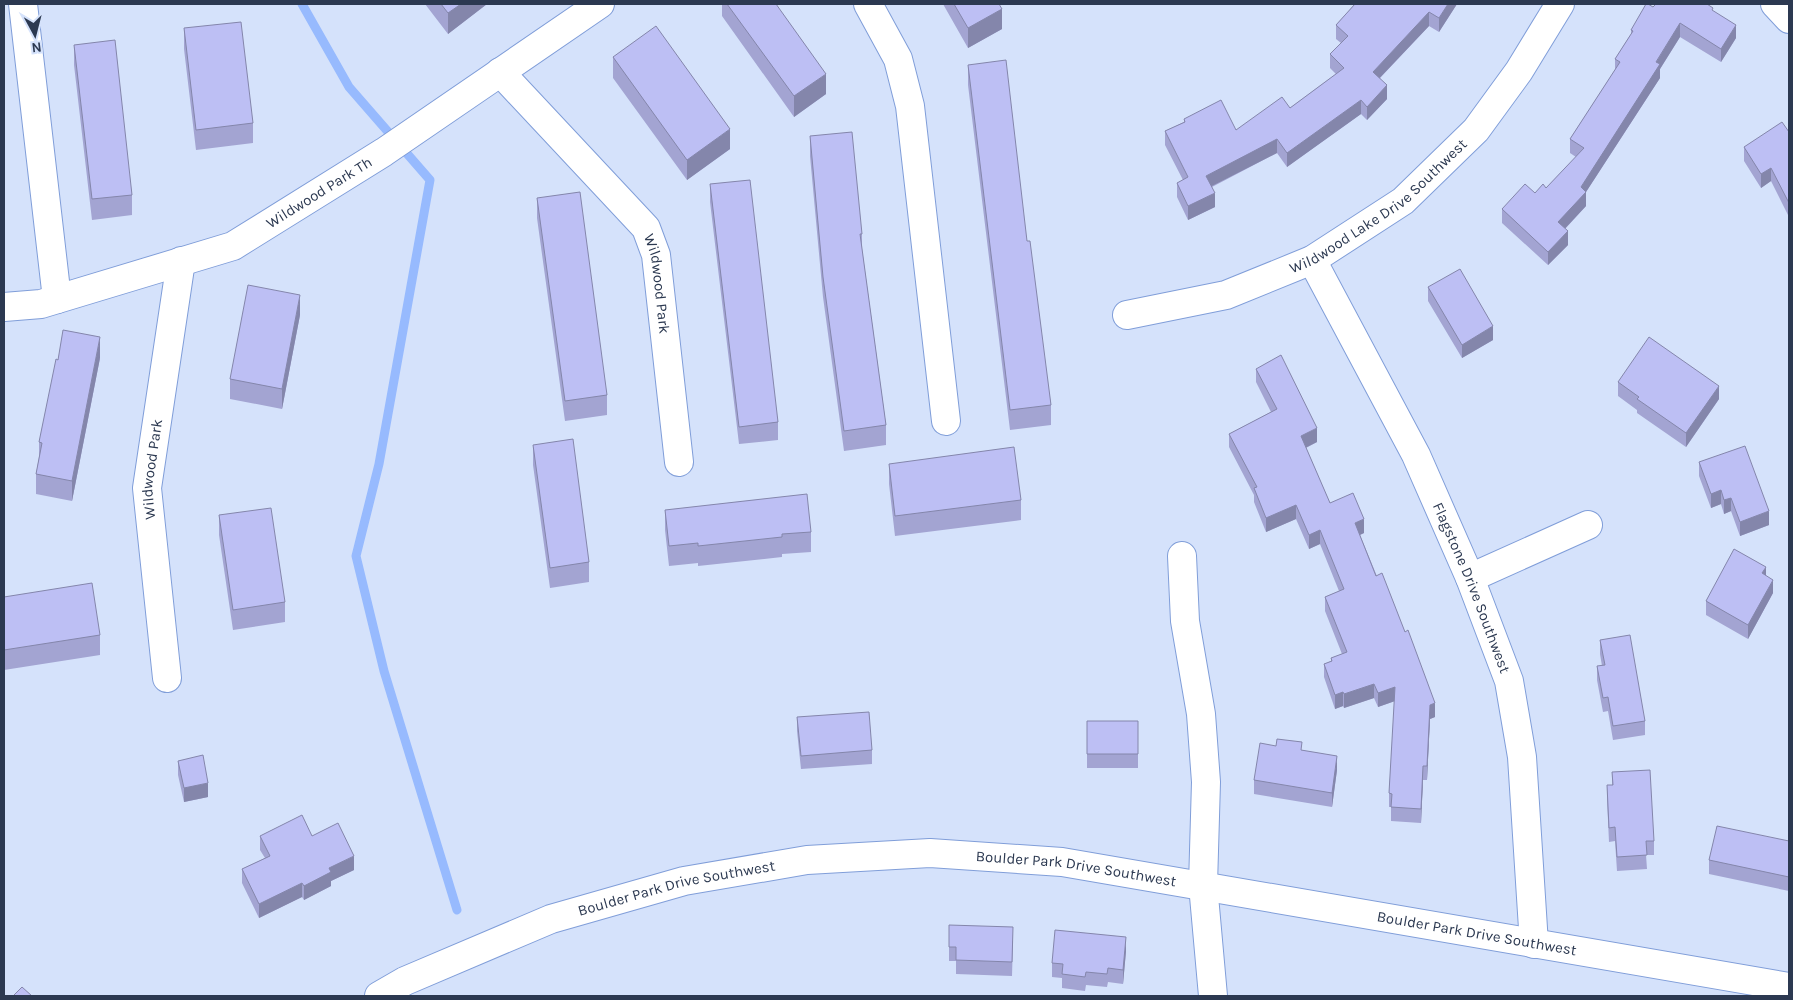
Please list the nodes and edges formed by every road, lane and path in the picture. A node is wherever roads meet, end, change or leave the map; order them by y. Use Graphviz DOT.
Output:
graph roads {
  1 [pos="23,4"];
  2 [pos="600,4"];
  3 [pos="868,4"];
  4 [pos="1560,4"];
  5 [pos="1774,4"];
  6 [pos="1789,19"];
  7 [pos="500,72"];
  8 [pos="1312,260"];
  9 [pos="181,262"];
  10 [pos="57,299"];
  11 [pos="4,307"];
  12 [pos="1127,315"];
  13 [pos="946,421"];
  14 [pos="679,462"];
  15 [pos="1588,525"];
  16 [pos="1182,556"];
  17 [pos="1470,578"];
  18 [pos="167,678"];
  19 [pos="1203,885"];
  20 [pos="1534,944"];
  21 [pos="1789,987"];
  22 [pos="379,996"];
  23 [pos="1213,996"];
  1 -- 10 [label="street"];
  2 -- 7 [label="street, Wildwood Park Th"];
  3 -- 13 [label="street"];
  4 -- 8 [label="street, Wildwood Lake Drive Southwest"];
  5 -- 6 [label="street"];
  7 -- 9 [label="street, Wildwood Park Th"];
  7 -- 14 [label="street, Wildwood Park"];
  8 -- 12 [label="street, Wildwood Lake Drive Southwest"];
  8 -- 17 [label="street, Flagstone Drive Southwest"];
  9 -- 10 [label="street, Wildwood Park Th"];
  9 -- 18 [label="street, Wildwood Park"];
  10 -- 11 [label="street, Wildwood Park Th"];
  15 -- 17 [label="street"];
  16 -- 19 [label="street"];
  17 -- 20 [label="street, Flagstone Drive Southwest"];
  19 -- 20 [label="street, Boulder Park Drive Southwest"];
  19 -- 22 [label="street, Boulder Park Drive Southwest"];
  19 -- 23 [label="street"];
  20 -- 21 [label="street, Boulder Park Drive Southwest"];
}
